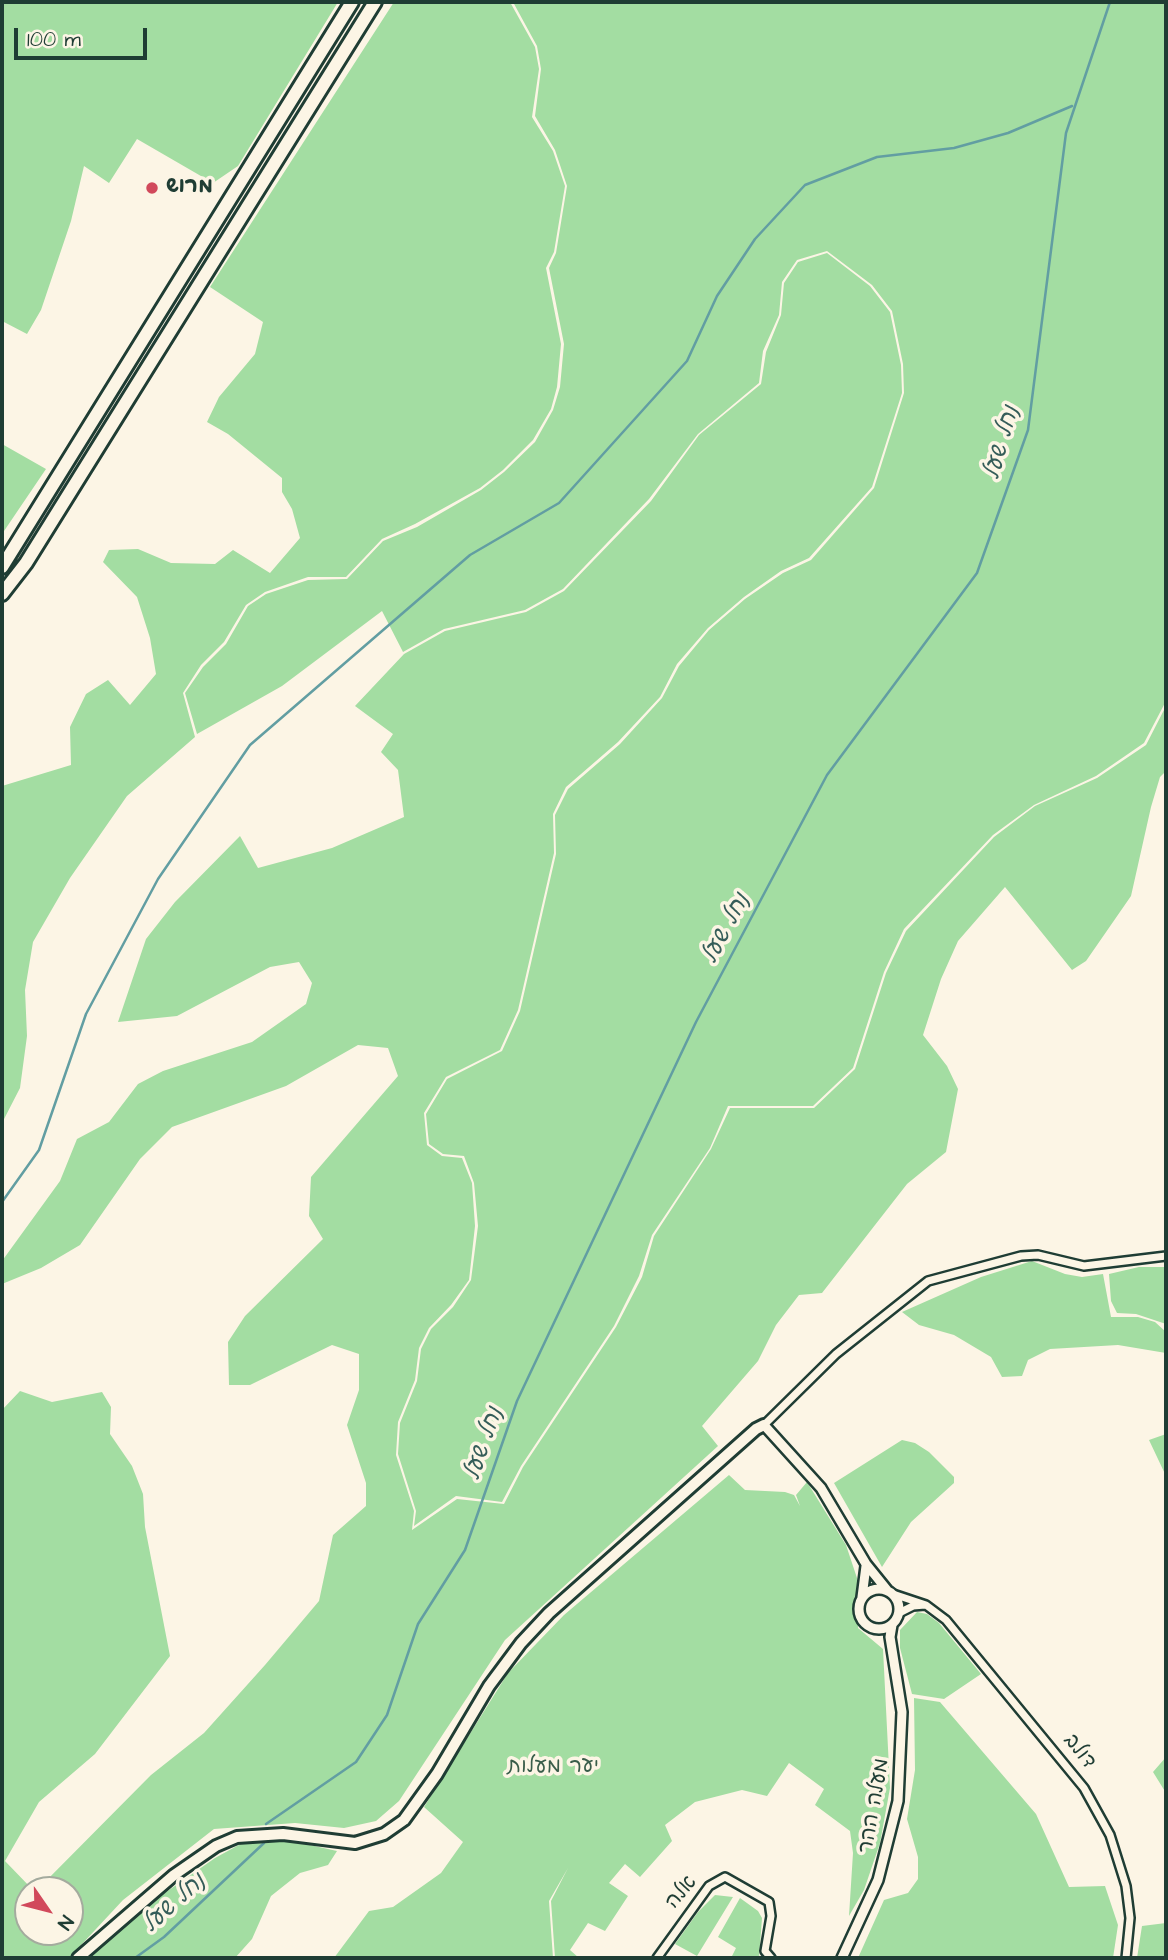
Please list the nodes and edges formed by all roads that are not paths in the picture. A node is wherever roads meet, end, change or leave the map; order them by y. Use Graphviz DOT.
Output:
graph roads {
  1 [pos="352,2"];
  2 [pos="375,2"];
  3 [pos="2,567"];
  4 [pos="2,594"];
  5 [pos="1166,1256"];
  6 [pos="764,1425"];
  7 [pos="866,1564"];
  8 [pos="890,1592"];
  9 [pos="862,1598"];
  10 [pos="926,1605"];
  11 [pos="899,1613"];
  12 [pos="892,1625"];
  13 [pos="873,1628"];
  14 [pos="894,1653"];
  15 [pos="78,1958"];
  16 [pos="657,1958"];
  17 [pos="771,1958"];
  18 [pos="842,1958"];
  19 [pos="1126,1958"];
  1 -- 3 [label="highway"];
  2 -- 4 [label="highway"];
  5 -- 6 [label="street"];
  6 -- 7 [label="street"];
  6 -- 15 [label="main road"];
  7 -- 8 [label="street"];
  7 -- 9 [label="street"];
  8 -- 9 [label="street"];
  8 -- 10 [label="street, דולב"];
  8 -- 11 [label="street"];
  9 -- 13 [label="street"];
  10 -- 11 [label="street"];
  10 -- 19 [label="street, דולב"];
  11 -- 12 [label="street"];
  12 -- 13 [label="street"];
  12 -- 14 [label="street, מעלה ההר"];
  13 -- 14 [label="street"];
  14 -- 18 [label="street, מעלה ההר"];
  16 -- 17 [label="street, אלה"];
}
